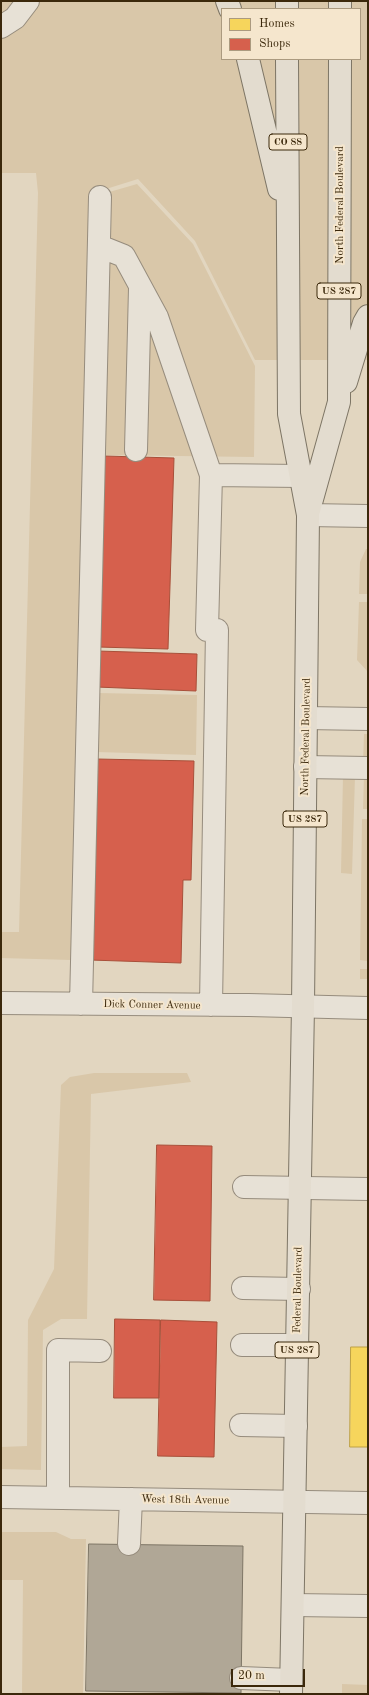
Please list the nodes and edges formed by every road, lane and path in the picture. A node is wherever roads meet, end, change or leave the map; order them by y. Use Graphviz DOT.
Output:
graph roads {
  1 [pos="28,1"];
  2 [pos="1,27"];
  3 [pos="248,60"];
  4 [pos="287,60"];
  5 [pos="340,60"];
  6 [pos="100,197"];
  7 [pos="288,225"];
  8 [pos="99,246"];
  9 [pos="140,287"];
  10 [pos="368,316"];
  11 [pos="339,402"];
  12 [pos="136,450"];
  13 [pos="211,475"];
  14 [pos="301,476"];
  15 [pos="308,515"];
  16 [pos="368,516"];
  17 [pos="306,718"];
  18 [pos="368,719"];
  19 [pos="305,767"];
  20 [pos="368,768"];
  21 [pos="1,1003"];
  22 [pos="80,1004"];
  23 [pos="211,1005"];
  24 [pos="303,1006"];
  25 [pos="368,1008"];
  26 [pos="244,1187"];
  27 [pos="300,1188"];
  28 [pos="368,1189"];
  29 [pos="243,1288"];
  30 [pos="298,1289"];
  31 [pos="242,1344"];
  32 [pos="298,1345"];
  33 [pos="100,1351"];
  34 [pos="241,1425"];
  35 [pos="296,1426"];
  36 [pos="1,1497"];
  37 [pos="58,1498"];
  38 [pos="131,1499"];
  39 [pos="295,1502"];
  40 [pos="368,1503"];
  41 [pos="129,1544"];
  42 [pos="293,1605"];
  43 [pos="368,1606"];
  44 [pos="240,1678"];
  45 [pos="291,1687"];
  1 -- 2 [label="street"];
  3 -- 7 [label="main road, US 287"];
  4 -- 7 [label="main road, North Federal Boulevard / CO 88"];
  5 -- 11 [label="main road, North Federal Boulevard / US 287"];
  6 -- 8 [label="street"];
  7 -- 14 [label="main road, North Federal Boulevard / US 287"];
  8 -- 9 [label="street"];
  8 -- 22 [label="street"];
  9 -- 12 [label="street"];
  9 -- 13 [label="street"];
  10 -- 11 [label="main road"];
  11 -- 15 [label="main road, North Federal Boulevard / US 287"];
  13 -- 14 [label="street"];
  13 -- 23 [label="street"];
  14 -- 15 [label="main road, North Federal Boulevard / US 287"];
  15 -- 16 [label="street"];
  15 -- 17 [label="main road, North Federal Boulevard / US 287"];
  17 -- 18 [label="street"];
  17 -- 19 [label="main road, North Federal Boulevard / US 287"];
  19 -- 20 [label="street"];
  19 -- 24 [label="main road, North Federal Boulevard / US 287"];
  21 -- 22 [label="street, Dick Conner Avenue"];
  22 -- 23 [label="street, Dick Conner Avenue"];
  23 -- 24 [label="street, Dick Conner Avenue"];
  24 -- 25 [label="street, Dick Conner Avenue"];
  24 -- 27 [label="main road, Federal Boulevard / US 287"];
  26 -- 27 [label="street"];
  27 -- 28 [label="street"];
  27 -- 30 [label="main road, Federal Boulevard / US 287"];
  29 -- 30 [label="street"];
  30 -- 32 [label="main road, Federal Boulevard / US 287"];
  31 -- 32 [label="street"];
  32 -- 35 [label="main road, Federal Boulevard / US 287"];
  33 -- 37 [label="street"];
  34 -- 35 [label="street"];
  35 -- 39 [label="main road, Federal Boulevard / US 287"];
  36 -- 37 [label="street, West 18th Avenue"];
  37 -- 38 [label="street, West 18th Avenue"];
  38 -- 39 [label="street, West 18th Avenue"];
  38 -- 41 [label="street"];
  39 -- 40 [label="street, West 18th Avenue"];
  39 -- 42 [label="main road, Federal Boulevard / US 287"];
  42 -- 43 [label="street"];
  42 -- 45 [label="main road, Federal Boulevard / US 287"];
  44 -- 45 [label="street"];
}
